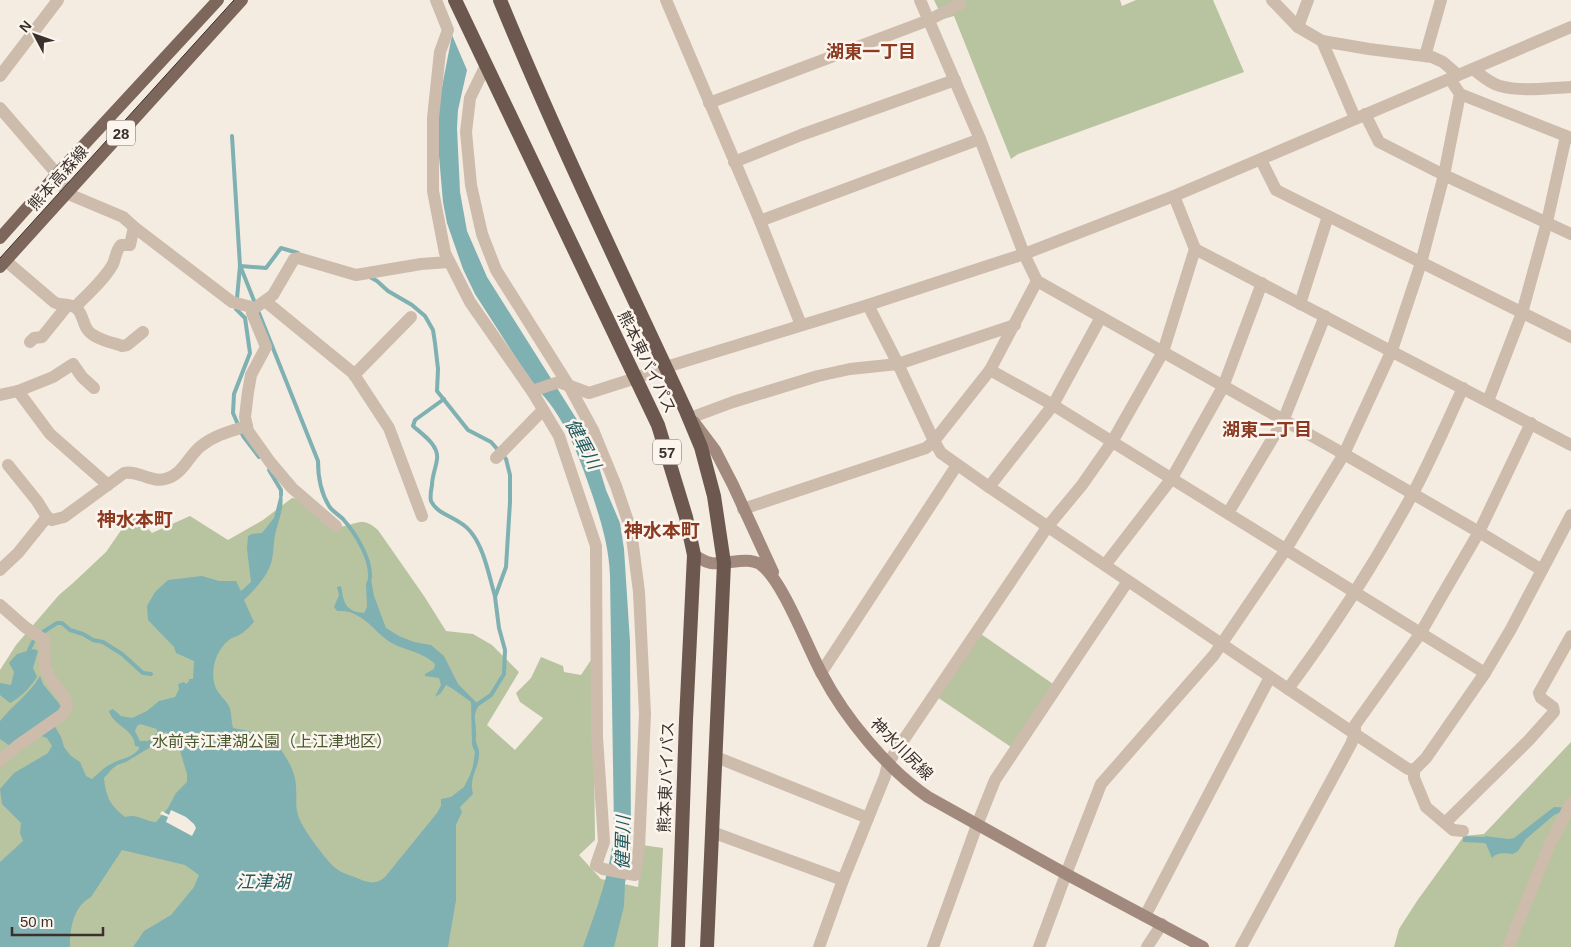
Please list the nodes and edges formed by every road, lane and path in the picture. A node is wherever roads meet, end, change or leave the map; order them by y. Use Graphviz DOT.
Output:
graph roads {
  1 [pos="58,0"];
  2 [pos="218,0"];
  3 [pos="242,0"];
  4 [pos="436,0"];
  5 [pos="455,0"];
  6 [pos="500,0"];
  7 [pos="666,0"];
  8 [pos="920,0"];
  9 [pos="1272,0"];
  10 [pos="1308,0"];
  11 [pos="1440,0"];
  12 [pos="960,4"];
  13 [pos="929,20"];
  14 [pos="1571,26"];
  15 [pos="1298,27"];
  16 [pos="1322,41"];
  17 [pos="1425,56"];
  18 [pos="486,65"];
  19 [pos="1473,69"];
  20 [pos="0,76"];
  21 [pos="1454,77"];
  22 [pos="955,80"];
  23 [pos="1571,87"];
  24 [pos="1460,94"];
  25 [pos="710,103"];
  26 [pos="0,108"];
  27 [pos="1360,116"];
  28 [pos="1569,137"];
  29 [pos="980,139"];
  30 [pos="1261,160"];
  31 [pos="734,162"];
  32 [pos="57,174"];
  33 [pos="1444,175"];
  34 [pos="66,193"];
  35 [pos="1174,196"];
  36 [pos="1328,216"];
  37 [pos="760,222"];
  38 [pos="1547,222"];
  39 [pos="134,227"];
  40 [pos="1571,234"];
  41 [pos="0,238"];
  42 [pos="1195,249"];
  43 [pos="1024,254"];
  44 [pos="449,262"];
  45 [pos="1421,263"];
  46 [pos="3,264"];
  47 [pos="1037,281"];
  48 [pos="1262,284"];
  49 [pos="260,304"];
  50 [pos="1300,304"];
  51 [pos="868,305"];
  52 [pos="71,306"];
  53 [pos="1522,313"];
  54 [pos="1325,316"];
  55 [pos="411,317"];
  56 [pos="1101,317"];
  57 [pos="801,325"];
  58 [pos="1015,325"];
  59 [pos="143,332"];
  60 [pos="1571,337"];
  61 [pos="30,342"];
  62 [pos="1392,350"];
  63 [pos="1163,352"];
  64 [pos="898,364"];
  65 [pos="666,367"];
  66 [pos="990,370"];
  67 [pos="354,375"];
  68 [pos="636,378"];
  69 [pos="564,384"];
  70 [pos="1223,386"];
  71 [pos="94,388"];
  72 [pos="1463,388"];
  73 [pos="18,391"];
  74 [pos="532,391"];
  75 [pos="0,395"];
  76 [pos="1488,401"];
  77 [pos="1053,405"];
  78 [pos="543,410"];
  79 [pos="688,415"];
  80 [pos="1283,421"];
  81 [pos="1530,423"];
  82 [pos="247,426"];
  83 [pos="934,441"];
  84 [pos="1112,442"];
  85 [pos="1571,444"];
  86 [pos="1344,454"];
  87 [pos="496,458"];
  88 [pos="8,465"];
  89 [pos="957,465"];
  90 [pos="1172,478"];
  91 [pos="108,485"];
  92 [pos="989,488"];
  93 [pos="1412,494"];
  94 [pos="743,509"];
  95 [pos="1228,513"];
  96 [pos="422,516"];
  97 [pos="47,518"];
  98 [pos="1570,518"];
  99 [pos="336,526"];
  100 [pos="1048,526"];
  101 [pos="1480,532"];
  102 [pos="1286,549"];
  103 [pos="694,555"];
  104 [pos="724,563"];
  105 [pos="1105,565"];
  106 [pos="0,570"];
  107 [pos="1542,570"];
  108 [pos="1128,581"];
  109 [pos="780,588"];
  110 [pos="1355,594"];
  111 [pos="0,605"];
  112 [pos="1420,634"];
  113 [pos="1571,636"];
  114 [pos="1221,644"];
  115 [pos="821,673"];
  116 [pos="1485,673"];
  117 [pos="1270,677"];
  118 [pos="1288,689"];
  119 [pos="1355,734"];
  120 [pos="716,757"];
  121 [pos="0,761"];
  122 [pos="888,763"];
  123 [pos="1414,770"];
  124 [pos="1571,803"];
  125 [pos="868,818"];
  126 [pos="1445,823"];
  127 [pos="977,825"];
  128 [pos="1464,831"];
  129 [pos="712,832"];
  130 [pos="1066,874"];
  131 [pos="843,880"];
  132 [pos="1145,916"];
  133 [pos="1162,924"];
  134 [pos="678,947"];
  135 [pos="707,947"];
  136 [pos="819,947"];
  137 [pos="933,947"];
  138 [pos="1039,947"];
  139 [pos="1147,947"];
  140 [pos="1203,947"];
  141 [pos="1241,947"];
  142 [pos="1508,947"];
  1 -- 20 [label="street"];
  2 -- 32 [label="main road, 熊本高森線 / 28"];
  3 -- 34 [label="main road, 熊本高森線 / 28"];
  4 -- 44 [label="street"];
  5 -- 18 [label="highway, 熊本東バイパス / 57"];
  6 -- 65 [label="highway, 熊本東バイパス / 57"];
  7 -- 25 [label="street"];
  8 -- 13 [label="street"];
  9 -- 15 [label="street"];
  10 -- 15 [label="street"];
  11 -- 17 [label="street"];
  12 -- 13 [label="street"];
  13 -- 22 [label="street"];
  13 -- 25 [label="street"];
  14 -- 19 [label="street"];
  15 -- 16 [label="street"];
  16 -- 17 [label="street"];
  16 -- 27 [label="street"];
  17 -- 21 [label="street"];
  18 -- 68 [label="highway, 熊本東バイパス / 57"];
  18 -- 69 [label="street"];
  19 -- 21 [label="street"];
  19 -- 23 [label="street"];
  21 -- 24 [label="street"];
  21 -- 27 [label="street"];
  22 -- 29 [label="street"];
  22 -- 31 [label="street"];
  24 -- 28 [label="street"];
  24 -- 33 [label="street"];
  25 -- 31 [label="street"];
  26 -- 32 [label="street"];
  27 -- 30 [label="street"];
  27 -- 33 [label="street"];
  28 -- 38 [label="street"];
  29 -- 37 [label="street"];
  29 -- 43 [label="street"];
  30 -- 35 [label="street"];
  30 -- 36 [label="street"];
  31 -- 37 [label="street"];
  32 -- 34 [label="street"];
  32 -- 41 [label="main road, 熊本高森線 / 28"];
  33 -- 38 [label="street"];
  33 -- 45 [label="street"];
  34 -- 39 [label="street"];
  34 -- 46 [label="main road, 熊本高森線 / 28"];
  35 -- 42 [label="street"];
  35 -- 43 [label="street"];
  36 -- 45 [label="street"];
  36 -- 50 [label="street"];
  37 -- 57 [label="street"];
  38 -- 40 [label="street"];
  38 -- 53 [label="street"];
  39 -- 49 [label="street"];
  39 -- 52 [label="street"];
  42 -- 48 [label="street"];
  42 -- 63 [label="street"];
  43 -- 47 [label="street"];
  43 -- 51 [label="street"];
  44 -- 49 [label="street"];
  44 -- 74 [label="street"];
  45 -- 53 [label="street"];
  45 -- 62 [label="street"];
  46 -- 52 [label="street"];
  47 -- 56 [label="street"];
  47 -- 58 [label="street"];
  48 -- 50 [label="street"];
  48 -- 70 [label="street"];
  49 -- 67 [label="street"];
  49 -- 82 [label="street"];
  50 -- 54 [label="street"];
  51 -- 57 [label="street"];
  51 -- 64 [label="street"];
  52 -- 59 [label="street"];
  52 -- 61 [label="street"];
  53 -- 60 [label="street"];
  53 -- 76 [label="street"];
  54 -- 62 [label="street"];
  54 -- 80 [label="street"];
  55 -- 67 [label="street"];
  56 -- 63 [label="street"];
  56 -- 77 [label="street"];
  57 -- 65 [label="street"];
  58 -- 64 [label="street"];
  58 -- 66 [label="street"];
  62 -- 72 [label="street"];
  62 -- 86 [label="street"];
  63 -- 70 [label="street"];
  63 -- 84 [label="street"];
  64 -- 79 [label="street"];
  64 -- 83 [label="street"];
  65 -- 68 [label="street"];
  65 -- 79 [label="highway, 熊本東バイパス / 57"];
  66 -- 77 [label="street"];
  66 -- 83 [label="street"];
  67 -- 96 [label="street"];
  68 -- 69 [label="street"];
  68 -- 103 [label="highway, 熊本東バイパス / 57"];
  69 -- 74 [label="street"];
  69 -- 78 [label="street"];
  70 -- 80 [label="street"];
  70 -- 90 [label="street"];
  71 -- 73 [label="street"];
  72 -- 76 [label="street"];
  72 -- 93 [label="street"];
  73 -- 75 [label="street"];
  73 -- 91 [label="street"];
  74 -- 78 [label="street"];
  76 -- 81 [label="street"];
  77 -- 84 [label="street"];
  77 -- 92 [label="street"];
  78 -- 87 [label="street"];
  79 -- 94 [label="main road"];
  79 -- 104 [label="highway, 熊本東バイパス / 57"];
  80 -- 86 [label="street"];
  80 -- 95 [label="street"];
  81 -- 85 [label="street"];
  81 -- 101 [label="street"];
  82 -- 91 [label="street"];
  82 -- 99 [label="street"];
  83 -- 89 [label="street"];
  83 -- 94 [label="street"];
  84 -- 90 [label="street"];
  84 -- 100 [label="street"];
  86 -- 93 [label="street"];
  86 -- 102 [label="street"];
  88 -- 97 [label="street"];
  89 -- 92 [label="street"];
  89 -- 115 [label="street"];
  90 -- 95 [label="street"];
  90 -- 105 [label="street"];
  91 -- 97 [label="street"];
  92 -- 100 [label="street"];
  93 -- 101 [label="street"];
  93 -- 110 [label="street"];
  94 -- 109 [label="main road"];
  95 -- 102 [label="street"];
  97 -- 106 [label="street"];
  98 -- 107 [label="street"];
  100 -- 105 [label="street"];
  100 -- 122 [label="street"];
  101 -- 107 [label="street"];
  101 -- 112 [label="street"];
  102 -- 110 [label="street"];
  102 -- 114 [label="street"];
  103 -- 104 [label="main road, 神水川尻線"];
  103 -- 134 [label="highway, 熊本東バイパス / 57"];
  104 -- 109 [label="main road, 神水川尻線"];
  104 -- 120 [label="highway, 熊本東バイパス / 57"];
  105 -- 108 [label="street"];
  107 -- 116 [label="street"];
  108 -- 114 [label="street"];
  108 -- 127 [label="street"];
  109 -- 115 [label="main road, 神水川尻線"];
  110 -- 112 [label="street"];
  110 -- 118 [label="street"];
  111 -- 121 [label="street"];
  112 -- 116 [label="street"];
  112 -- 119 [label="street"];
  113 -- 126 [label="street"];
  114 -- 117 [label="street"];
  114 -- 130 [label="street"];
  115 -- 122 [label="main road, 神水川尻線"];
  116 -- 123 [label="street"];
  117 -- 118 [label="street"];
  117 -- 132 [label="street"];
  118 -- 119 [label="street"];
  119 -- 123 [label="street"];
  119 -- 141 [label="street"];
  120 -- 125 [label="street"];
  120 -- 129 [label="highway, 熊本東バイパス / 57"];
  122 -- 125 [label="street"];
  122 -- 127 [label="main road, 神水川尻線"];
  123 -- 126 [label="street"];
  124 -- 142 [label="street"];
  125 -- 131 [label="street"];
  126 -- 128 [label="street"];
  127 -- 130 [label="main road, 神水川尻線"];
  127 -- 137 [label="street"];
  129 -- 131 [label="street"];
  129 -- 135 [label="highway, 熊本東バイパス / 57"];
  130 -- 132 [label="main road, 神水川尻線"];
  130 -- 138 [label="street"];
  131 -- 136 [label="street"];
  132 -- 133 [label="main road, 神水川尻線"];
  133 -- 139 [label="street"];
  133 -- 140 [label="main road, 神水川尻線"];
}
